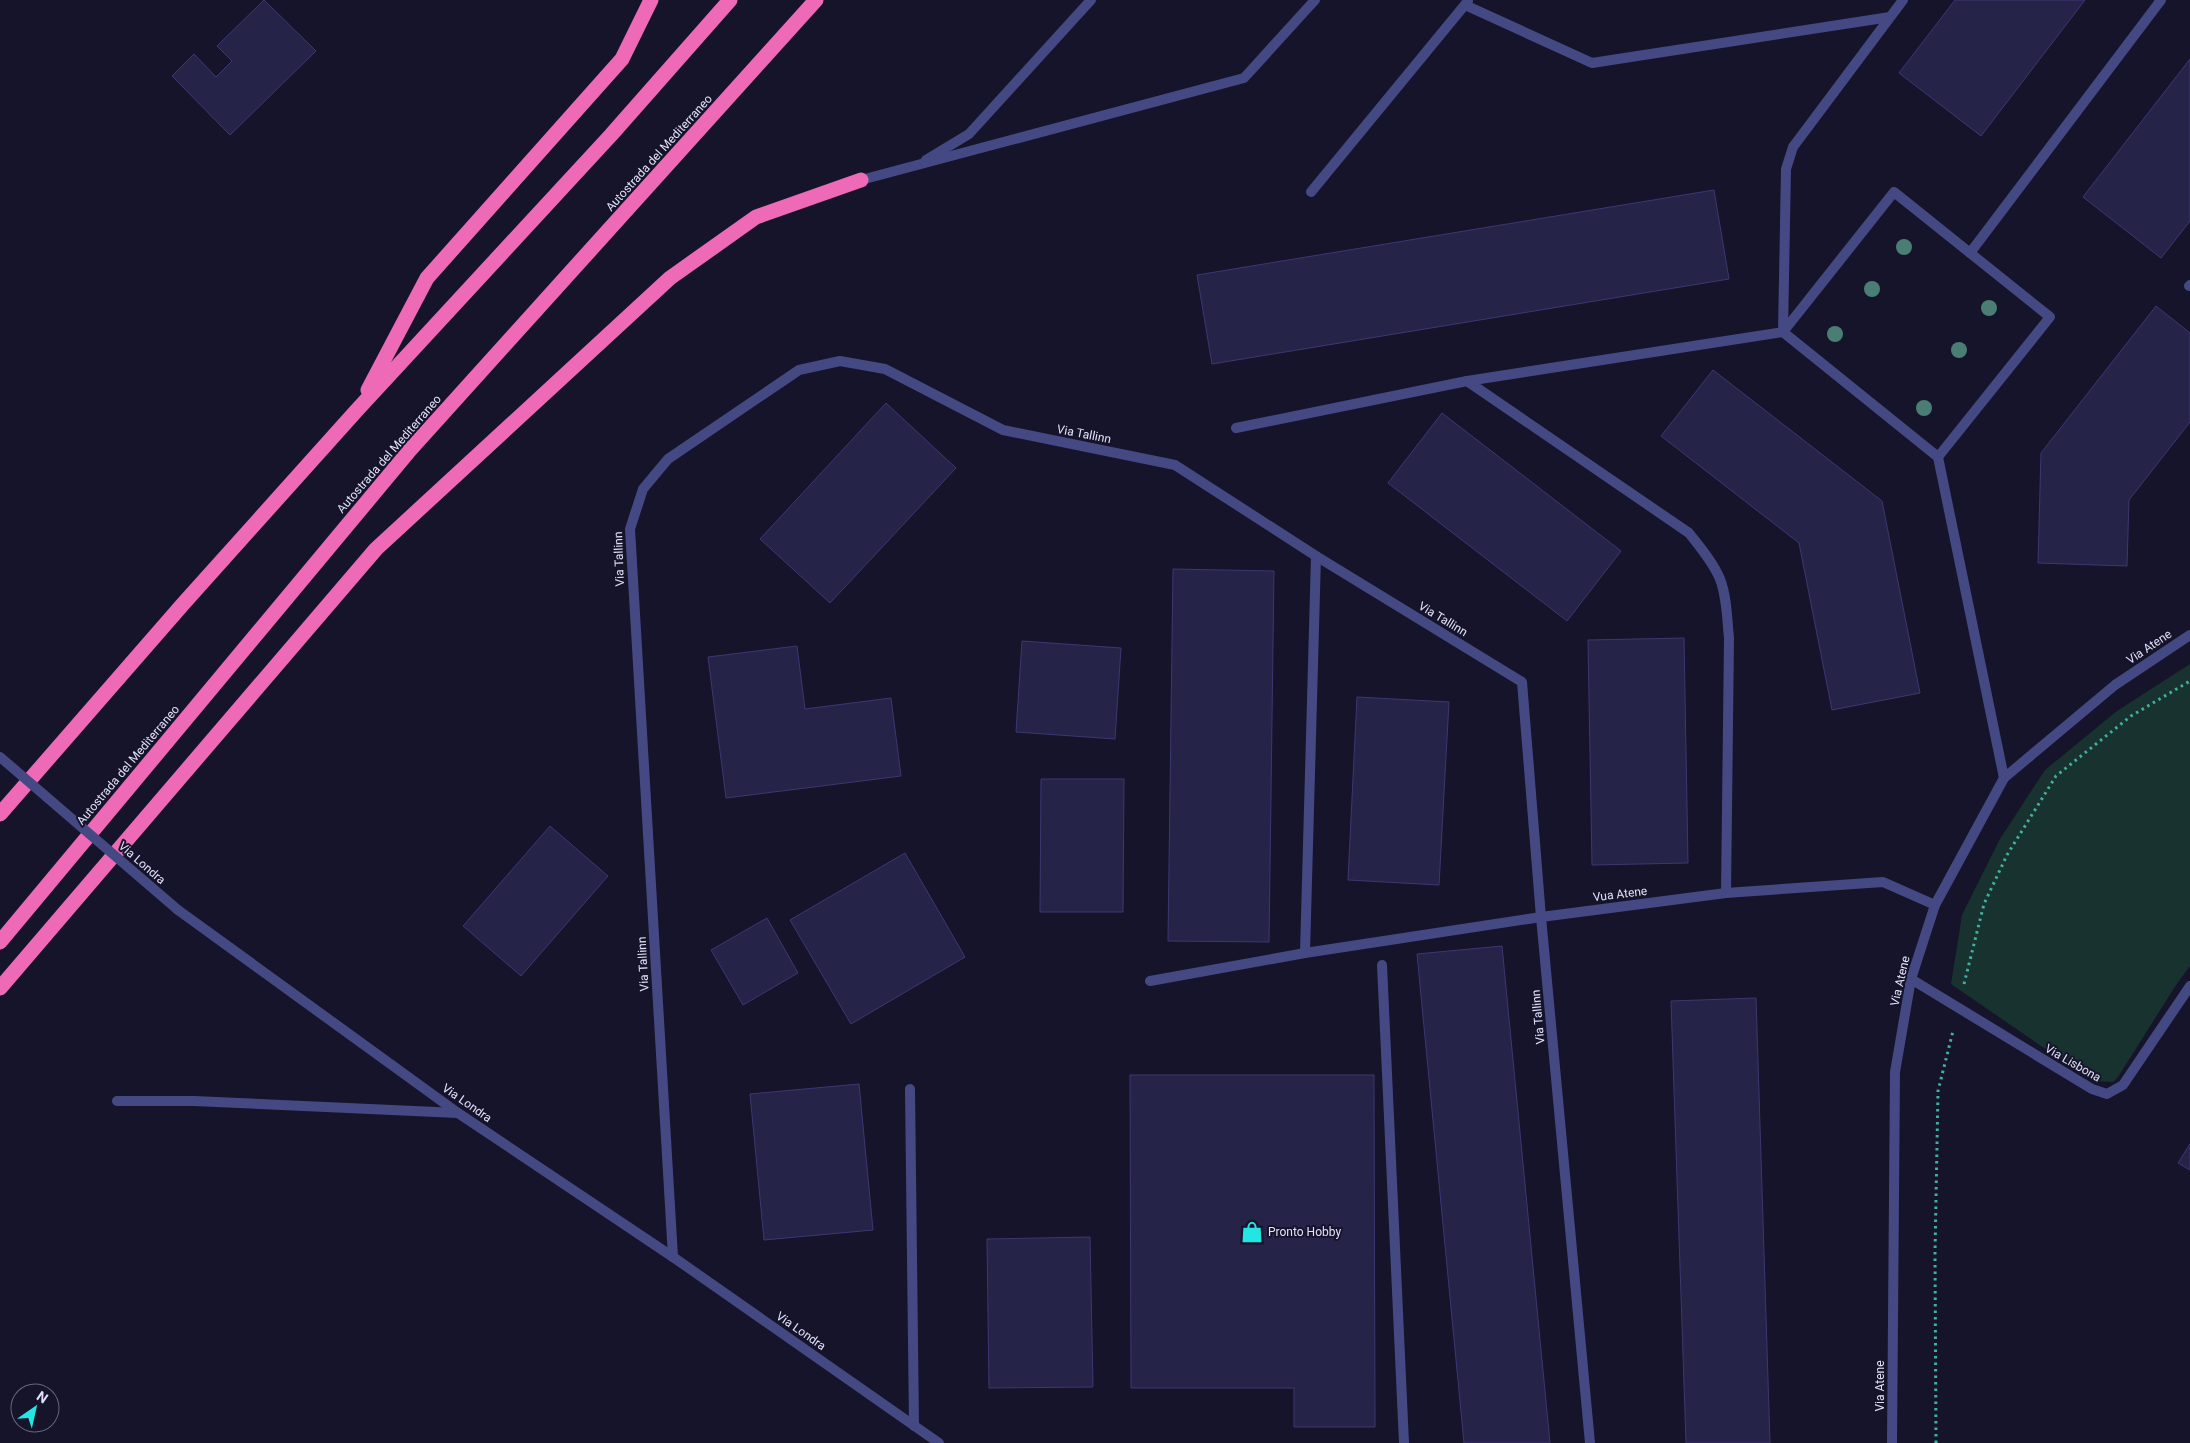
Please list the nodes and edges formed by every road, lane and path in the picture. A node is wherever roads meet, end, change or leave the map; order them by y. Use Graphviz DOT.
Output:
graph roads {
  1 [pos="651,0"];
  2 [pos="730,0"];
  3 [pos="816,0"];
  4 [pos="1092,0"];
  5 [pos="1315,0"];
  6 [pos="1902,0"];
  7 [pos="2161,0"];
  8 [pos="1467,2"];
  9 [pos="1890,17"];
  10 [pos="861,180"];
  11 [pos="1310,192"];
  12 [pos="1970,253"];
  13 [pos="1782,332"];
  14 [pos="1467,381"];
  15 [pos="357,410"];
  16 [pos="1236,428"];
  17 [pos="1938,457"];
  18 [pos="1316,556"];
  19 [pos="2190,635"];
  20 [pos="0,757"];
  21 [pos="2004,778"];
  22 [pos="0,814"];
  23 [pos="1726,893"];
  24 [pos="1934,905"];
  25 [pos="1541,917"];
  26 [pos="0,942"];
  27 [pos="1305,953"];
  28 [pos="1382,965"];
  29 [pos="1911,979"];
  30 [pos="1150,981"];
  31 [pos="2190,986"];
  32 [pos="0,988"];
  33 [pos="910,1089"];
  34 [pos="117,1101"];
  35 [pos="458,1113"];
  36 [pos="673,1257"];
  37 [pos="914,1426"];
  38 [pos="939,1443"];
  39 [pos="1404,1443"];
  40 [pos="1590,1443"];
  41 [pos="1892,1443"];
  1 -- 15 [label="highway"];
  2 -- 15 [label="highway"];
  3 -- 26 [label="highway, Autostrada del Mediterraneo"];
  4 -- 10 [label="street"];
  5 -- 10 [label="street"];
  6 -- 9 [label="street"];
  7 -- 12 [label="street"];
  8 -- 9 [label="street"];
  8 -- 11 [label="street"];
  9 -- 13 [label="street"];
  10 -- 32 [label="highway"];
  12 -- 13 [label="street"];
  12 -- 17 [label="street"];
  13 -- 14 [label="street"];
  13 -- 17 [label="street"];
  14 -- 16 [label="street"];
  14 -- 23 [label="street"];
  15 -- 22 [label="highway"];
  17 -- 21 [label="street"];
  18 -- 25 [label="street, Via Tallinn"];
  18 -- 27 [label="street"];
  18 -- 36 [label="street, Via Tallinn"];
  19 -- 21 [label="street, Via Atene"];
  20 -- 35 [label="street, Via Londra, bridge"];
  21 -- 24 [label="street, Via Atene"];
  23 -- 24 [label="street, Vua Atene"];
  23 -- 25 [label="street, Vua Atene"];
  24 -- 29 [label="street, Via Atene"];
  25 -- 27 [label="street, Vua Atene"];
  25 -- 40 [label="street, Via Tallinn"];
  27 -- 30 [label="street, Vua Atene"];
  28 -- 39 [label="street"];
  29 -- 31 [label="street, Via Lisbona"];
  29 -- 41 [label="street, Via Atene"];
  33 -- 37 [label="street"];
  34 -- 35 [label="street"];
  35 -- 36 [label="street, Via Londra"];
  36 -- 37 [label="street, Via Londra"];
  37 -- 38 [label="street, Via Londra"];
}
